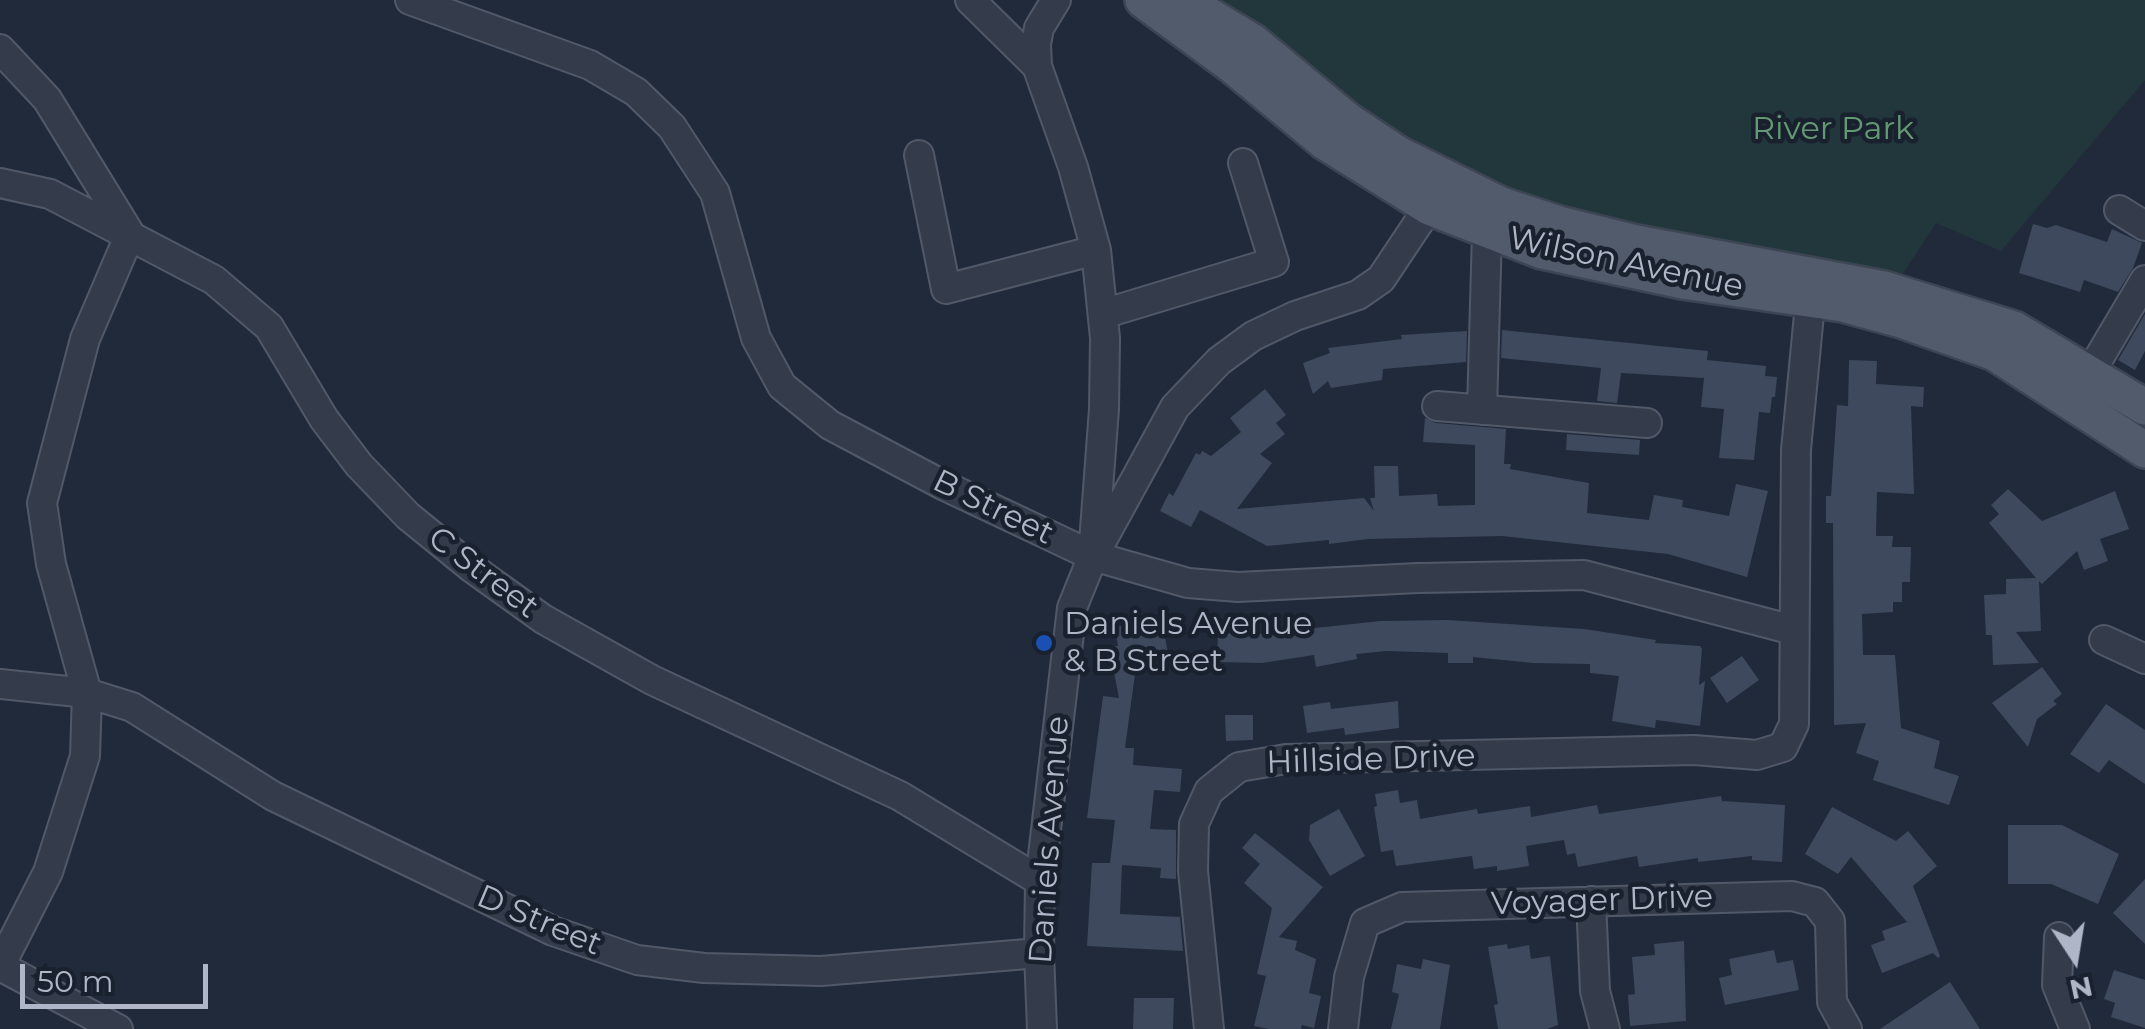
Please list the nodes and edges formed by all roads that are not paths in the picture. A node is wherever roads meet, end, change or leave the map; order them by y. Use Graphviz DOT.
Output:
graph roads {
  1 [pos="410,0"];
  2 [pos="970,0"];
  3 [pos="1056,0"];
  4 [pos="1143,0"];
  5 [pos="1184,0"];
  6 [pos="0,49"];
  7 [pos="1038,66"];
  8 [pos="920,155"];
  9 [pos="1242,163"];
  10 [pos="0,182"];
  11 [pos="1429,207"];
  12 [pos="2118,210"];
  13 [pos="2145,226"];
  14 [pos="1486,232"];
  15 [pos="130,234"];
  16 [pos="1096,250"];
  17 [pos="2145,280"];
  18 [pos="1811,288"];
  19 [pos="1102,314"];
  20 [pos="2094,374"];
  21 [pos="1437,406"];
  22 [pos="2145,407"];
  23 [pos="1482,410"];
  24 [pos="1648,423"];
  25 [pos="2145,450"];
  26 [pos="1093,556"];
  27 [pos="1794,630"];
  28 [pos="2104,640"];
  29 [pos="2145,660"];
  30 [pos="0,684"];
  31 [pos="86,692"];
  32 [pos="1040,881"];
  33 [pos="1591,901"];
  34 [pos="2059,937"];
  35 [pos="1038,953"];
  36 [pos="0,966"];
  37 [pos="118,1029"];
  38 [pos="1042,1029"];
  39 [pos="1210,1029"];
  40 [pos="1343,1029"];
  41 [pos="1605,1029"];
  42 [pos="1847,1029"];
  43 [pos="2075,1029"];
  1 -- 26 [label="street, B Street"];
  2 -- 7 [label="street, Daniels Avenue"];
  3 -- 7 [label="street, Daniels Avenue"];
  4 -- 11 [label="main road, Wilson Avenue"];
  5 -- 18 [label="main road, Wilson Avenue"];
  6 -- 15 [label="street"];
  7 -- 16 [label="street, Daniels Avenue"];
  8 -- 16 [label="street"];
  9 -- 19 [label="street"];
  10 -- 15 [label="street, C Street"];
  11 -- 14 [label="main road, Wilson Avenue"];
  11 -- 26 [label="street"];
  12 -- 13 [label="street"];
  14 -- 18 [label="main road, Wilson Avenue"];
  14 -- 23 [label="street"];
  15 -- 31 [label="street"];
  15 -- 32 [label="street, C Street"];
  16 -- 19 [label="street, Daniels Avenue"];
  17 -- 20 [label="street"];
  18 -- 20 [label="main road, Wilson Avenue"];
  18 -- 25 [label="main road, Wilson Avenue"];
  18 -- 27 [label="street"];
  19 -- 26 [label="street, Daniels Avenue"];
  20 -- 22 [label="main road, Wilson Avenue"];
  21 -- 23 [label="street"];
  23 -- 24 [label="street"];
  26 -- 27 [label="street, B Street"];
  26 -- 32 [label="street, Daniels Avenue"];
  27 -- 39 [label="street, Hillside Drive"];
  28 -- 29 [label="street"];
  30 -- 31 [label="street, D Street"];
  31 -- 35 [label="street, D Street"];
  31 -- 36 [label="street"];
  32 -- 35 [label="street, Daniels Avenue"];
  33 -- 40 [label="street, Voyager Drive"];
  33 -- 41 [label="street"];
  33 -- 42 [label="street, Voyager Drive"];
  34 -- 43 [label="street"];
  35 -- 38 [label="street, Daniels Avenue"];
  36 -- 37 [label="street"];
}
